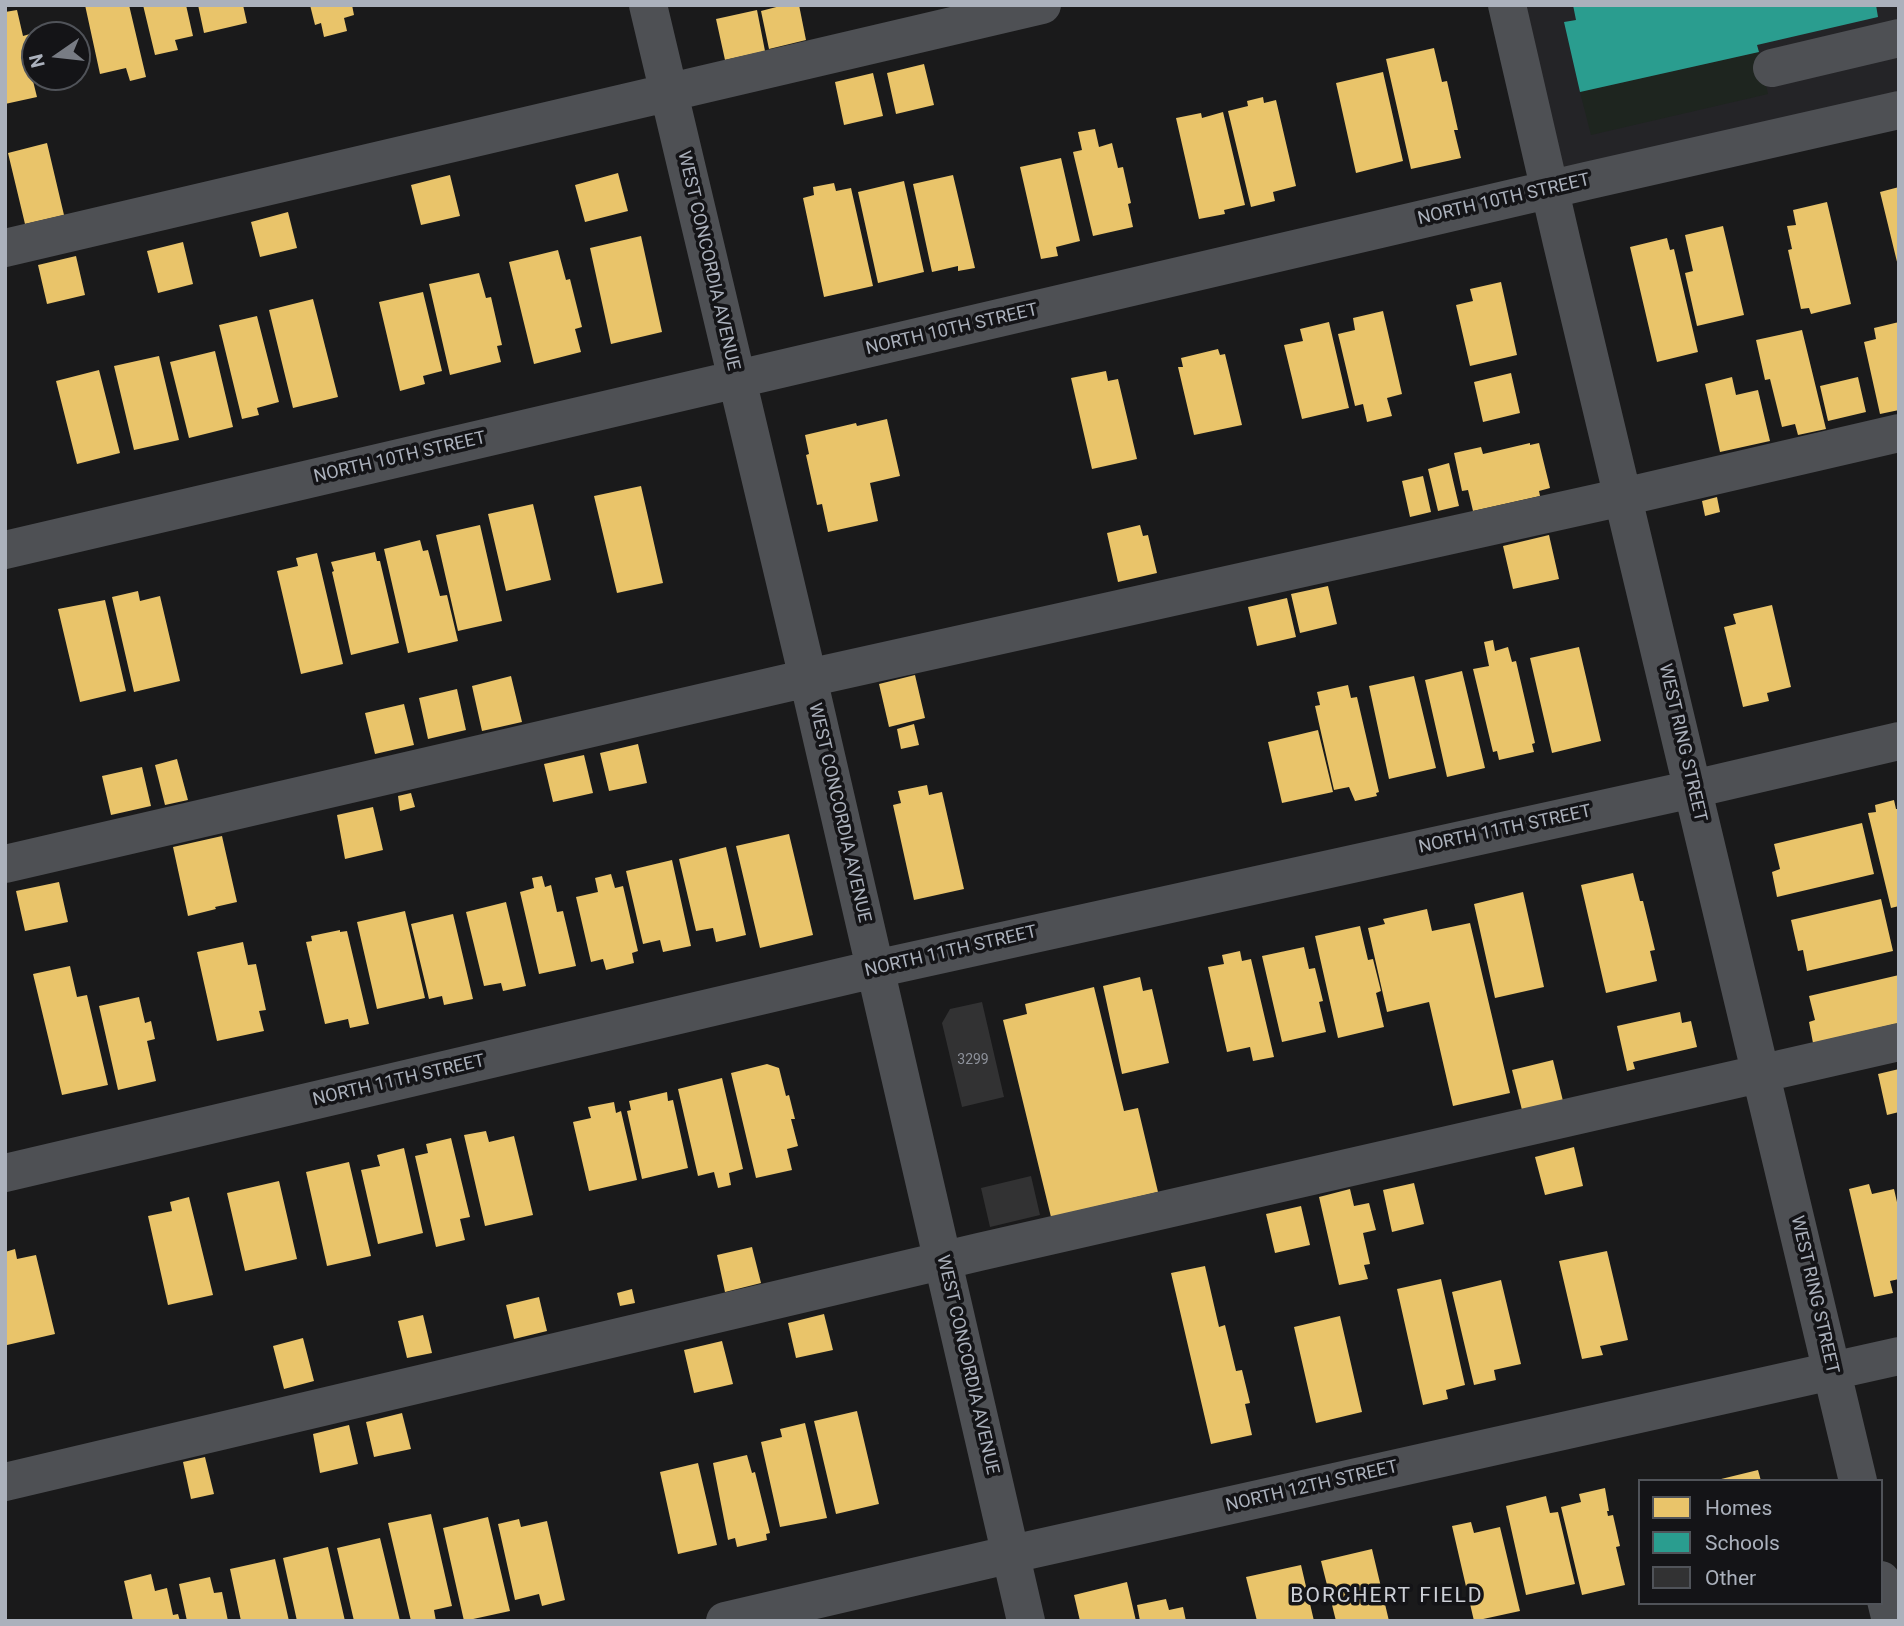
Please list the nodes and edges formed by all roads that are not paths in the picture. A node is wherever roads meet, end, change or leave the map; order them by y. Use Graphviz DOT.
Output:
graph roads {
  1 [pos="648,5"];
  2 [pos="1042,5"];
  3 [pos="1507,5"];
  4 [pos="1899,38"];
  5 [pos="1772,68"];
  6 [pos="669,93"];
  7 [pos="1899,110"];
  8 [pos="1550,190"];
  9 [pos="5,248"];
  10 [pos="736,380"];
  11 [pos="1899,433"];
  12 [pos="1623,497"];
  13 [pos="5,550"];
  14 [pos="808,678"];
  15 [pos="1899,741"];
  16 [pos="1693,789"];
  17 [pos="5,864"];
  18 [pos="876,969"];
  19 [pos="1899,1042"];
  20 [pos="1760,1073"];
  21 [pos="5,1173"];
  22 [pos="943,1261"];
  23 [pos="1899,1356"];
  24 [pos="1832,1371"];
  25 [pos="1858,1479"];
  26 [pos="5,1482"];
  27 [pos="1012,1555"];
  28 [pos="1883,1588"];
  29 [pos="725,1621"];
  30 [pos="1026,1621"];
  31 [pos="1891,1621"];
  1 -- 6 [label="street, WEST CONCORDIA AVENUE"];
  2 -- 6 [label="street"];
  3 -- 8 [label="street, WEST RING STREET"];
  4 -- 5 [label="street"];
  6 -- 9 [label="street"];
  6 -- 10 [label="street, WEST CONCORDIA AVENUE"];
  7 -- 8 [label="street, NORTH 10TH STREET"];
  8 -- 10 [label="street, NORTH 10TH STREET"];
  8 -- 12 [label="street, WEST RING STREET"];
  10 -- 13 [label="street, NORTH 10TH STREET"];
  10 -- 14 [label="street, WEST CONCORDIA AVENUE"];
  11 -- 12 [label="street"];
  12 -- 14 [label="street"];
  12 -- 16 [label="street, WEST RING STREET"];
  14 -- 17 [label="street"];
  14 -- 18 [label="street, WEST CONCORDIA AVENUE"];
  15 -- 16 [label="street, NORTH 11TH STREET"];
  16 -- 18 [label="street, NORTH 11TH STREET"];
  16 -- 20 [label="street, WEST RING STREET"];
  18 -- 21 [label="street, NORTH 11TH STREET"];
  18 -- 22 [label="street, WEST CONCORDIA AVENUE"];
  19 -- 20 [label="street"];
  20 -- 22 [label="street"];
  20 -- 24 [label="street, WEST RING STREET"];
  22 -- 26 [label="street"];
  22 -- 27 [label="street, WEST CONCORDIA AVENUE"];
  23 -- 24 [label="street, NORTH 12TH STREET"];
  24 -- 25 [label="street, WEST RING STREET"];
  24 -- 27 [label="street, NORTH 12TH STREET"];
  27 -- 29 [label="street, NORTH 12TH STREET"];
  27 -- 30 [label="street, WEST CONCORDIA AVENUE"];
  28 -- 31 [label="street"];
}
